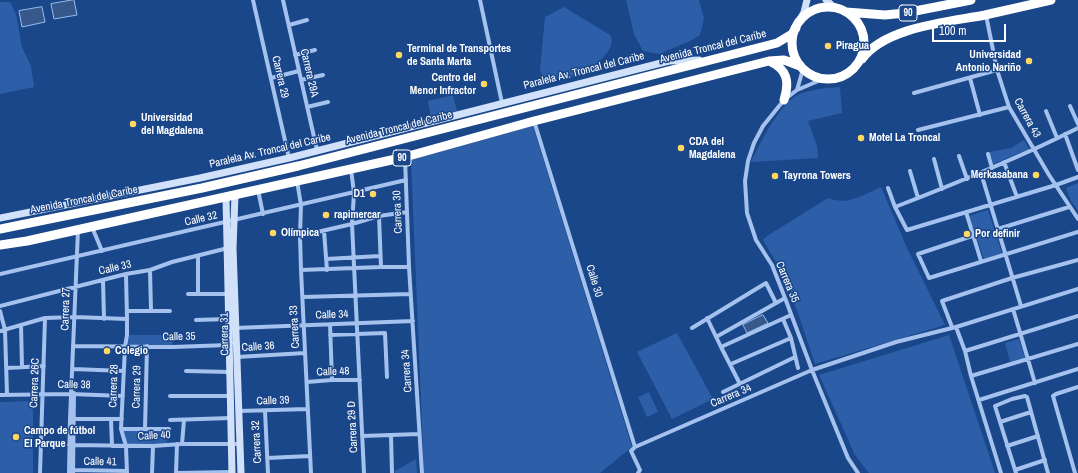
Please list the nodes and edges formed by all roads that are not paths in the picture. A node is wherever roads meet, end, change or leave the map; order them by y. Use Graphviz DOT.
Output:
graph roads {
  1 [pos="254,0"];
  2 [pos="283,0"];
  3 [pos="480,0"];
  4 [pos="807,0"];
  5 [pos="826,0"];
  6 [pos="971,0"];
  7 [pos="1051,0"];
  8 [pos="835,8"];
  9 [pos="845,12"];
  10 [pos="986,15"];
  11 [pos="307,20"];
  12 [pos="289,25"];
  13 [pos="798,25"];
  14 [pos="315,50"];
  15 [pos="295,55"];
  16 [pos="707,60"];
  17 [pos="769,61"];
  18 [pos="857,65"];
  19 [pos="802,68"];
  20 [pos="997,70"];
  21 [pos="299,71"];
  22 [pos="323,75"];
  23 [pos="271,78"];
  24 [pos="970,78"];
  25 [pos="823,79"];
  26 [pos="301,80"];
  27 [pos="796,90"];
  28 [pos="914,93"];
  29 [pos="784,100"];
  30 [pos="328,102"];
  31 [pos="502,103"];
  32 [pos="1070,106"];
  33 [pos="307,107"];
  34 [pos="1010,107"];
  35 [pos="1046,111"];
  36 [pos="980,115"];
  37 [pos="534,121"];
  38 [pos="1078,124"];
  39 [pos="1078,128"];
  40 [pos="918,130"];
  41 [pos="1065,134"];
  42 [pos="1057,138"];
  43 [pos="1035,149"];
  44 [pos="317,150"];
  45 [pos="988,154"];
  46 [pos="959,156"];
  47 [pos="405,157"];
  48 [pos="289,158"];
  49 [pos="934,159"];
  50 [pos="1004,162"];
  51 [pos="992,168"];
  52 [pos="351,169"];
  53 [pos="1078,170"];
  54 [pos="910,171"];
  55 [pos="981,173"];
  56 [pos="1078,177"];
  57 [pos="967,179"];
  58 [pos="406,180"];
  59 [pos="297,181"];
  60 [pos="1056,185"];
  61 [pos="888,188"];
  62 [pos="942,189"];
  63 [pos="258,190"];
  64 [pos="354,193"];
  65 [pos="230,196"];
  66 [pos="1017,196"];
  67 [pos="918,198"];
  68 [pos="991,204"];
  69 [pos="301,205"];
  70 [pos="895,207"];
  71 [pos="1069,207"];
  72 [pos="407,212"];
  73 [pos="966,212"];
  74 [pos="263,214"];
  75 [pos="379,216"];
  76 [pos="0,218"];
  77 [pos="1078,219"];
  78 [pos="230,221"];
  79 [pos="352,224"];
  80 [pos="92,227"];
  81 [pos="0,229"];
  82 [pos="78,229"];
  83 [pos="998,229"];
  84 [pos="324,231"];
  85 [pos="1078,232"];
  86 [pos="300,236"];
  87 [pos="972,236"];
  88 [pos="27,241"];
  89 [pos="0,245"];
  90 [pos="230,248"];
  91 [pos="0,251"];
  92 [pos="102,251"];
  93 [pos="1006,253"];
  94 [pos="78,256"];
  95 [pos="198,256"];
  96 [pos="380,256"];
  97 [pos="353,257"];
  98 [pos="326,259"];
  99 [pos="1078,260"];
  100 [pos="981,261"];
  101 [pos="381,267"];
  102 [pos="409,267"];
  103 [pos="354,268"];
  104 [pos="150,270"];
  105 [pos="301,270"];
  106 [pos="327,270"];
  107 [pos="0,274"];
  108 [pos="126,274"];
  109 [pos="1012,278"];
  110 [pos="103,280"];
  111 [pos="76,287"];
  112 [pos="1078,289"];
  113 [pos="198,293"];
  114 [pos="188,294"];
  115 [pos="227,294"];
  116 [pos="411,294"];
  117 [pos="355,296"];
  118 [pos="303,297"];
  119 [pos="785,298"];
  120 [pos="776,303"];
  121 [pos="0,306"];
  122 [pos="1021,306"];
  123 [pos="1012,309"];
  124 [pos="152,310"];
  125 [pos="0,311"];
  126 [pos="127,311"];
  127 [pos="170,311"];
  128 [pos="791,315"];
  129 [pos="1078,316"];
  130 [pos="75,317"];
  131 [pos="45,318"];
  132 [pos="707,318"];
  133 [pos="104,319"];
  134 [pos="127,319"];
  135 [pos="228,319"];
  136 [pos="783,319"];
  137 [pos="196,320"];
  138 [pos="412,321"];
  139 [pos="357,323"];
  140 [pos="330,324"];
  141 [pos="21,325"];
  142 [pos="304,325"];
  143 [pos="954,327"];
  144 [pos="228,328"];
  145 [pos="236,328"];
  146 [pos="692,328"];
  147 [pos="5,330"];
  148 [pos="0,331"];
  149 [pos="358,333"];
  150 [pos="1021,334"];
  151 [pos="330,335"];
  152 [pos="716,337"];
  153 [pos="791,338"];
  154 [pos="236,341"];
  155 [pos="1078,344"];
  156 [pos="228,345"];
  157 [pos="74,346"];
  158 [pos="125,346"];
  159 [pos="147,346"];
  160 [pos="720,347"];
  161 [pos="964,351"];
  162 [pos="305,353"];
  163 [pos="237,357"];
  164 [pos="795,357"];
  165 [pos="1028,359"];
  166 [pos="731,364"];
  167 [pos="44,366"];
  168 [pos="22,367"];
  169 [pos="7,368"];
  170 [pos="798,368"];
  171 [pos="73,369"];
  172 [pos="1078,369"];
  173 [pos="812,370"];
  174 [pos="124,371"];
  175 [pos="186,371"];
  176 [pos="230,372"];
  177 [pos="971,376"];
  178 [pos="387,377"];
  179 [pos="332,380"];
  180 [pos="360,380"];
  181 [pos="307,382"];
  182 [pos="1035,383"];
  183 [pos="740,384"];
  184 [pos="1078,389"];
  185 [pos="1009,391"];
  186 [pos="72,392"];
  187 [pos="723,392"];
  188 [pos="7,394"];
  189 [pos="43,394"];
  190 [pos="0,395"];
  191 [pos="124,396"];
  192 [pos="170,396"];
  193 [pos="230,396"];
  194 [pos="1012,399"];
  195 [pos="979,400"];
  196 [pos="308,409"];
  197 [pos="239,411"];
  198 [pos="265,411"];
  199 [pos="1031,412"];
  200 [pos="231,418"];
  201 [pos="73,419"];
  202 [pos="111,419"];
  203 [pos="122,419"];
  204 [pos="170,420"];
  205 [pos="184,420"];
  206 [pos="1000,422"];
  207 [pos="145,428"];
  208 [pos="121,429"];
  209 [pos="168,429"];
  210 [pos="420,434"];
  211 [pos="391,435"];
  212 [pos="362,436"];
  213 [pos="1038,436"];
  214 [pos="179,444"];
  215 [pos="240,444"];
  216 [pos="71,445"];
  217 [pos="231,445"];
  218 [pos="112,446"];
  219 [pos="126,446"];
  220 [pos="153,446"];
  221 [pos="1007,446"];
  222 [pos="636,447"];
  223 [pos="310,456"];
  224 [pos="267,458"];
  225 [pos="1045,460"];
  226 [pos="73,472"];
  227 [pos="127,472"];
  228 [pos="232,472"];
  229 [pos="1016,472"];
  230 [pos="40,473"];
  231 [pos="69,473"];
  232 [pos="152,473"];
  233 [pos="176,473"];
  234 [pos="241,473"];
  235 [pos="268,473"];
  236 [pos="311,473"];
  237 [pos="364,473"];
  238 [pos="392,473"];
  239 [pos="422,473"];
  240 [pos="638,473"];
  241 [pos="858,473"];
  242 [pos="1001,473"];
  243 [pos="1048,473"];
  244 [pos="1076,473"];
  1 -- 23 [label="street, Carrera 29"];
  2 -- 12 [label="street, Carrera 29A"];
  3 -- 31 [label="street"];
  4 -- 13 [label="street"];
  5 -- 8 [label="street"];
  6 -- 9 [label="highway, 90"];
  7 -- 10 [label="highway, 90"];
  8 -- 9 [label="highway"];
  8 -- 13 [label="highway"];
  9 -- 18 [label="highway"];
  10 -- 18 [label="highway, 90"];
  10 -- 20 [label="street, Carrera 43"];
  11 -- 12 [label="street"];
  12 -- 15 [label="street, Carrera 29A"];
  13 -- 16 [label="highway, Avenida Troncal del Caribe / 90"];
  13 -- 19 [label="highway"];
  14 -- 15 [label="street"];
  15 -- 21 [label="street, Carrera 29A"];
  16 -- 31 [label="street, Paralela Av. Troncal del Caribe"];
  16 -- 81 [label="highway, Avenida Troncal del Caribe / 90"];
  17 -- 19 [label="highway, 90"];
  17 -- 29 [label="highway"];
  17 -- 37 [label="highway, 90"];
  18 -- 25 [label="highway"];
  19 -- 25 [label="highway"];
  19 -- 27 [label="street"];
  20 -- 24 [label="street"];
  20 -- 34 [label="street, Carrera 43"];
  21 -- 23 [label="street"];
  21 -- 26 [label="street, Carrera 29A"];
  22 -- 26 [label="street"];
  23 -- 48 [label="street, Carrera 29"];
  24 -- 28 [label="street"];
  24 -- 36 [label="street"];
  25 -- 27 [label="street"];
  26 -- 33 [label="street, Carrera 29A"];
  27 -- 29 [label="street, Carrera 35"];
  29 -- 119 [label="street, Carrera 35"];
  30 -- 33 [label="street"];
  31 -- 44 [label="street, Paralela Av. Troncal del Caribe"];
  32 -- 38 [label="street"];
  33 -- 44 [label="street, Carrera 29A"];
  34 -- 36 [label="street"];
  34 -- 43 [label="street, Carrera 43"];
  35 -- 42 [label="street"];
  36 -- 40 [label="street"];
  37 -- 47 [label="highway, 90"];
  37 -- 222 [label="street, Calle 30"];
  39 -- 41 [label="street"];
  41 -- 42 [label="street"];
  41 -- 53 [label="street"];
  42 -- 43 [label="street"];
  43 -- 50 [label="street"];
  43 -- 60 [label="street, Carrera 43"];
  44 -- 48 [label="street, Paralela Av. Troncal del Caribe"];
  45 -- 51 [label="street"];
  46 -- 57 [label="street"];
  47 -- 52 [label="highway, 90"];
  47 -- 58 [label="street, Carrera 30"];
  48 -- 76 [label="street, Paralela Av. Troncal del Caribe"];
  49 -- 62 [label="street"];
  50 -- 51 [label="street"];
  50 -- 66 [label="street"];
  51 -- 55 [label="street"];
  52 -- 59 [label="highway, 90"];
  52 -- 64 [label="street, Carrera 29 D"];
  54 -- 67 [label="street"];
  55 -- 57 [label="street"];
  55 -- 68 [label="street"];
  56 -- 60 [label="street"];
  57 -- 62 [label="street"];
  58 -- 64 [label="street, Calle 32"];
  58 -- 72 [label="street, Carrera 30"];
  59 -- 63 [label="highway, 90"];
  59 -- 69 [label="street, Carrera 33"];
  60 -- 66 [label="street"];
  60 -- 71 [label="street, Carrera 43"];
  61 -- 70 [label="street"];
  62 -- 67 [label="street"];
  63 -- 65 [label="highway, 90"];
  63 -- 74 [label="street"];
  64 -- 69 [label="street, Calle 32"];
  64 -- 79 [label="street, Carrera 29 D"];
  65 -- 78 [label="street, Carrera 31"];
  65 -- 80 [label="highway, 90"];
  66 -- 68 [label="street"];
  67 -- 70 [label="street"];
  68 -- 73 [label="street"];
  68 -- 83 [label="street"];
  69 -- 74 [label="street, Calle 32"];
  69 -- 86 [label="street, Carrera 33"];
  70 -- 73 [label="street"];
  71 -- 77 [label="street, Carrera 43"];
  71 -- 83 [label="street"];
  72 -- 75 [label="street"];
  72 -- 102 [label="street, Carrera 30"];
  73 -- 87 [label="street"];
  74 -- 78 [label="street, Calle 32"];
  75 -- 79 [label="street"];
  75 -- 96 [label="street"];
  78 -- 90 [label="street, Carrera 31"];
  78 -- 92 [label="street, Calle 32"];
  79 -- 84 [label="street"];
  79 -- 97 [label="street, Carrera 29 D"];
  80 -- 82 [label="highway, 90"];
  80 -- 92 [label="street"];
  82 -- 88 [label="highway, 90"];
  82 -- 94 [label="street, Carrera 27"];
  83 -- 93 [label="street"];
  84 -- 86 [label="street"];
  84 -- 98 [label="street"];
  85 -- 93 [label="street"];
  86 -- 105 [label="street, Carrera 33"];
  87 -- 100 [label="street"];
  87 -- 100 [label="street"];
  88 -- 89 [label="highway, 90"];
  88 -- 91 [label="highway"];
  90 -- 95 [label="street, Calle 33"];
  90 -- 115 [label="street, Carrera 31"];
  90 -- 145 [label="street, Carrera 31"];
  92 -- 94 [label="street, Calle 32"];
  93 -- 100 [label="street"];
  93 -- 109 [label="street"];
  94 -- 107 [label="street, Calle 32"];
  94 -- 111 [label="street, Carrera 27"];
  95 -- 104 [label="street, Calle 33"];
  95 -- 113 [label="street"];
  96 -- 97 [label="street"];
  96 -- 101 [label="street"];
  97 -- 98 [label="street"];
  97 -- 103 [label="street, Carrera 29 D"];
  98 -- 106 [label="street"];
  99 -- 109 [label="street"];
  101 -- 102 [label="street"];
  101 -- 103 [label="street"];
  102 -- 116 [label="street, Carrera 34"];
  103 -- 106 [label="street"];
  103 -- 117 [label="street, Carrera 29 D"];
  104 -- 108 [label="street, Calle 33"];
  104 -- 124 [label="street"];
  105 -- 106 [label="street"];
  105 -- 118 [label="street, Carrera 33"];
  108 -- 110 [label="street, Calle 33"];
  108 -- 126 [label="street, Carrera 28"];
  109 -- 122 [label="street"];
  109 -- 143 [label="street"];
  110 -- 111 [label="street, Calle 33"];
  110 -- 133 [label="street"];
  111 -- 121 [label="street, Calle 33"];
  111 -- 130 [label="street, Carrera 27"];
  112 -- 122 [label="street, Carrera 34"];
  113 -- 114 [label="street"];
  113 -- 115 [label="street"];
  115 -- 135 [label="street, Carrera 31"];
  116 -- 117 [label="street"];
  116 -- 138 [label="street, Carrera 34"];
  117 -- 118 [label="street"];
  117 -- 139 [label="street, Carrera 29 D"];
  118 -- 142 [label="street, Carrera 33"];
  119 -- 120 [label="street"];
  119 -- 128 [label="street, Carrera 35"];
  120 -- 132 [label="street"];
  120 -- 152 [label="street"];
  122 -- 123 [label="street, Carrera 34"];
  123 -- 143 [label="street, Carrera 34"];
  123 -- 150 [label="street"];
  124 -- 126 [label="street"];
  124 -- 127 [label="street"];
  125 -- 147 [label="street"];
  126 -- 134 [label="street, Carrera 28"];
  128 -- 136 [label="street"];
  128 -- 173 [label="street, Carrera 35"];
  129 -- 150 [label="street"];
  130 -- 131 [label="street"];
  130 -- 133 [label="street"];
  130 -- 157 [label="street, Carrera 27"];
  131 -- 141 [label="street"];
  131 -- 167 [label="street, Carrera 26C"];
  132 -- 146 [label="street"];
  132 -- 152 [label="street"];
  133 -- 134 [label="street"];
  134 -- 158 [label="street, Carrera 28"];
  135 -- 137 [label="street"];
  135 -- 144 [label="street, Carrera 31"];
  136 -- 153 [label="street"];
  136 -- 160 [label="street"];
  138 -- 139 [label="street, Calle 34"];
  138 -- 210 [label="street, Carrera 34"];
  139 -- 140 [label="street, Calle 34"];
  139 -- 149 [label="street, Carrera 29 D"];
  140 -- 142 [label="street, Calle 34"];
  140 -- 151 [label="street"];
  141 -- 147 [label="street"];
  141 -- 168 [label="street"];
  142 -- 145 [label="street, Calle 34"];
  142 -- 162 [label="street, Carrera 33"];
  143 -- 161 [label="street"];
  143 -- 173 [label="street, Carrera 34"];
  144 -- 145 [label="street, Calle 34"];
  144 -- 156 [label="street, Carrera 31"];
  145 -- 154 [label="street, Carrera 31"];
  147 -- 148 [label="street"];
  147 -- 169 [label="street"];
  149 -- 151 [label="street"];
  149 -- 178 [label="street"];
  149 -- 180 [label="street, Carrera 29 D"];
  150 -- 161 [label="street"];
  150 -- 165 [label="street"];
  151 -- 179 [label="street"];
  152 -- 160 [label="street"];
  153 -- 164 [label="street"];
  153 -- 166 [label="street"];
  154 -- 156 [label="street, Calle 35"];
  154 -- 163 [label="street, Carrera 31"];
  155 -- 165 [label="street"];
  156 -- 159 [label="street, Calle 35"];
  156 -- 176 [label="street, Carrera 31"];
  157 -- 158 [label="street, Calle 35"];
  157 -- 171 [label="street, Carrera 27"];
  158 -- 159 [label="street, Calle 35"];
  158 -- 174 [label="street, Carrera 28"];
  159 -- 207 [label="street, Carrera 29"];
  160 -- 166 [label="street"];
  161 -- 177 [label="street"];
  162 -- 163 [label="street, Calle 36"];
  162 -- 181 [label="street, Carrera 33"];
  163 -- 197 [label="street, Carrera 31"];
  164 -- 170 [label="street"];
  164 -- 183 [label="street"];
  165 -- 177 [label="street"];
  165 -- 182 [label="street"];
  166 -- 183 [label="street"];
  167 -- 168 [label="street"];
  167 -- 189 [label="street, Carrera 26C"];
  168 -- 169 [label="street"];
  169 -- 188 [label="street"];
  171 -- 174 [label="street"];
  171 -- 186 [label="street, Carrera 27"];
  172 -- 182 [label="street"];
  173 -- 222 [label="street, Carrera 34"];
  173 -- 241 [label="street, Carrera 35"];
  174 -- 191 [label="street, Carrera 28"];
  175 -- 176 [label="street"];
  176 -- 193 [label="street, Carrera 31"];
  177 -- 195 [label="street"];
  179 -- 180 [label="street, Calle 48"];
  179 -- 181 [label="street, Calle 48"];
  180 -- 212 [label="street, Carrera 29 D"];
  181 -- 196 [label="street, Carrera 33"];
  182 -- 185 [label="street"];
  183 -- 187 [label="street"];
  184 -- 244 [label="street"];
  185 -- 194 [label="street"];
  185 -- 195 [label="street"];
  186 -- 189 [label="street, Calle 38"];
  186 -- 191 [label="street, Calle 38"];
  186 -- 201 [label="street, Carrera 27"];
  186 -- 216 [label="street, Carrera 27"];
  188 -- 189 [label="street, Calle 38"];
  188 -- 190 [label="street, Calle 38"];
  189 -- 230 [label="street, Carrera 26C"];
  191 -- 203 [label="street, Carrera 28"];
  192 -- 193 [label="street"];
  193 -- 200 [label="street, Carrera 31"];
  194 -- 199 [label="street"];
  194 -- 206 [label="street"];
  195 -- 242 [label="street"];
  196 -- 198 [label="street, Calle 39"];
  196 -- 223 [label="street, Carrera 33"];
  197 -- 198 [label="street, Calle 39"];
  197 -- 215 [label="street, Carrera 31"];
  198 -- 224 [label="street, Carrera 32"];
  199 -- 206 [label="street"];
  199 -- 213 [label="street"];
  200 -- 205 [label="street"];
  200 -- 217 [label="street, Carrera 31"];
  201 -- 202 [label="street"];
  201 -- 216 [label="street, Carrera 27"];
  202 -- 203 [label="street"];
  202 -- 218 [label="street"];
  203 -- 208 [label="street, Carrera 28"];
  204 -- 205 [label="street"];
  205 -- 214 [label="street"];
  206 -- 221 [label="street"];
  207 -- 208 [label="street"];
  207 -- 209 [label="street"];
  208 -- 219 [label="street, Carrera 28"];
  210 -- 211 [label="street"];
  210 -- 239 [label="street, Carrera 34"];
  211 -- 212 [label="street"];
  211 -- 238 [label="street"];
  212 -- 237 [label="street, Carrera 29 D"];
  213 -- 221 [label="street"];
  213 -- 225 [label="street"];
  214 -- 217 [label="street, Calle 40"];
  214 -- 220 [label="street, Calle 40"];
  214 -- 233 [label="street"];
  215 -- 217 [label="street, Calle 40"];
  215 -- 234 [label="street, Carrera 31"];
  216 -- 218 [label="street, Calle 40"];
  216 -- 226 [label="street, Carrera 27"];
  216 -- 231 [label="street, Carrera 27"];
  217 -- 228 [label="street, Carrera 31"];
  218 -- 219 [label="street, Calle 40"];
  219 -- 220 [label="street, Calle 40"];
  219 -- 227 [label="street, Carrera 28"];
  220 -- 232 [label="street"];
  221 -- 229 [label="street"];
  222 -- 240 [label="street, Calle 30"];
  223 -- 224 [label="street"];
  223 -- 236 [label="street, Carrera 33"];
  224 -- 235 [label="street, Carrera 32"];
  225 -- 229 [label="street"];
  225 -- 243 [label="street"];
  226 -- 227 [label="street, Calle 41"];
  228 -- 233 [label="street"];
}
